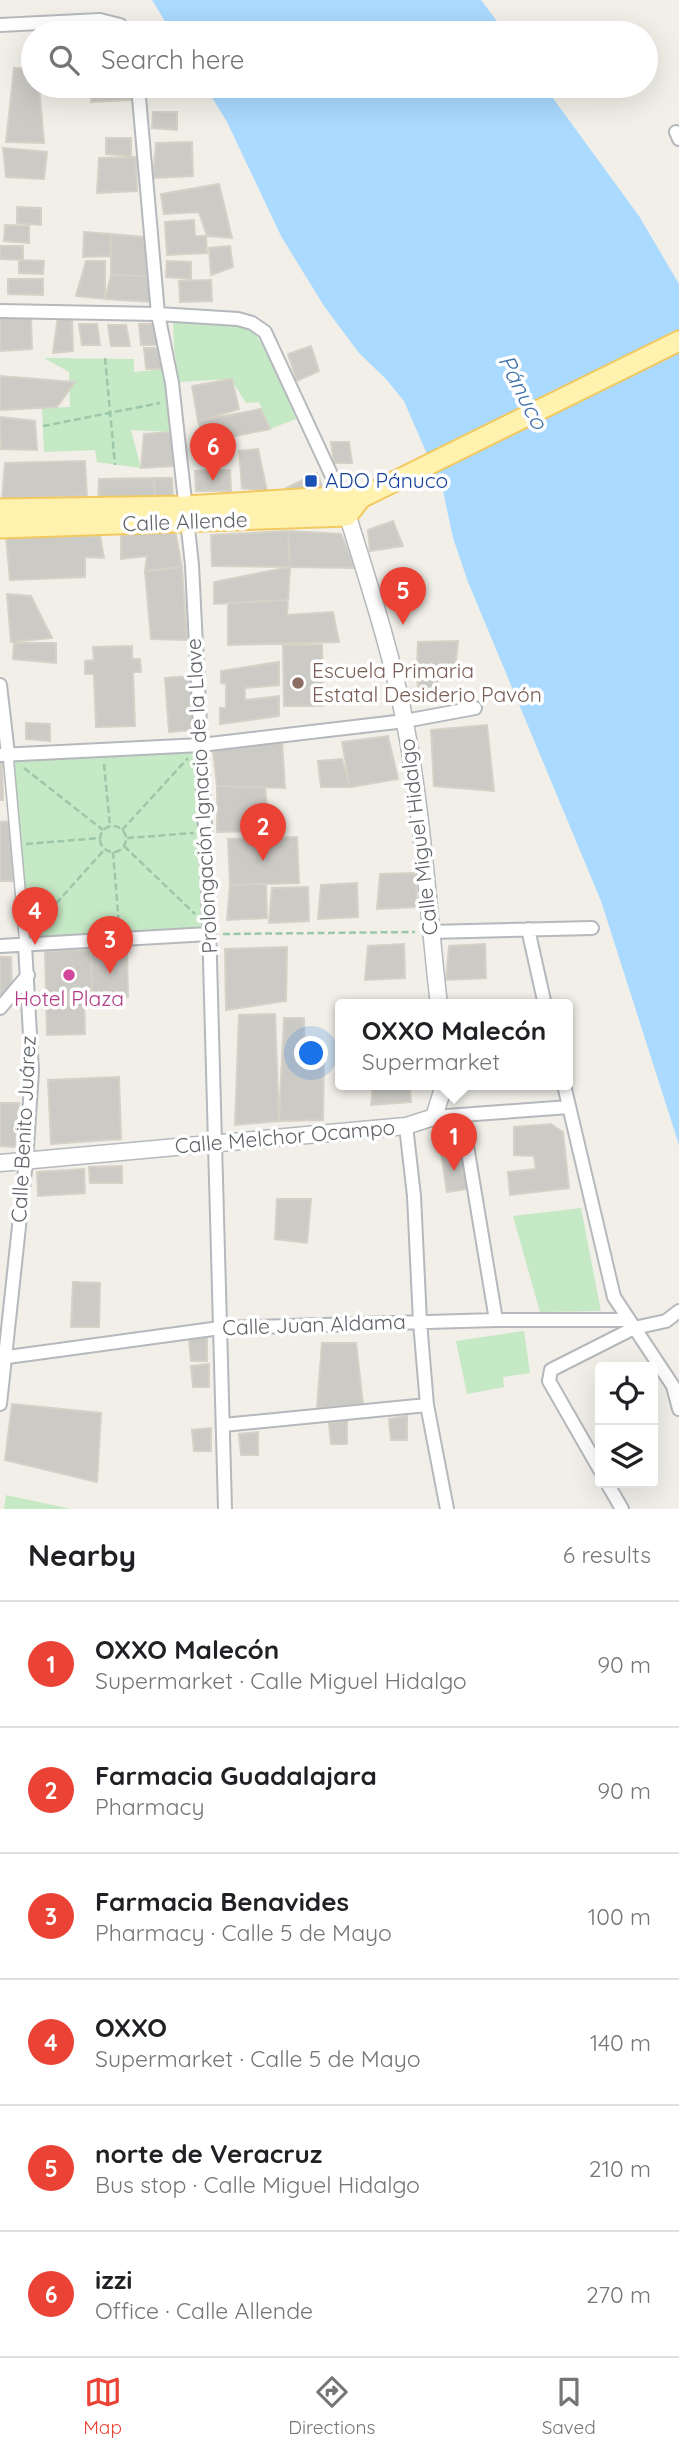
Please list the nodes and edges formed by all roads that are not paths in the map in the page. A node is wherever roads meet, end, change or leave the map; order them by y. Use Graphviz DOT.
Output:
graph roads {
  1 [pos="80,21"];
  2 [pos="103,21"];
  3 [pos="21,24"];
  4 [pos="0,25"];
  5 [pos="139,98"];
  6 [pos="0,311"];
  7 [pos="158,314"];
  8 [pos="679,341"];
  9 [pos="350,504"];
  10 [pos="0,509"];
  11 [pos="187,514"];
  12 [pos="0,528"];
  13 [pos="0,685"];
  14 [pos="475,708"];
  15 [pos="405,721"];
  16 [pos="198,748"];
  17 [pos="4,754"];
  18 [pos="206,928"];
  19 [pos="592,928"];
  20 [pos="528,929"];
  21 [pos="430,932"];
  22 [pos="25,945"];
  23 [pos="0,946"];
  24 [pos="28,975"];
  25 [pos="438,999"];
  26 [pos="544,999"];
  27 [pos="0,1008"];
  28 [pos="442,1090"];
  29 [pos="565,1090"];
  30 [pos="569,1107"];
  31 [pos="462,1116"];
  32 [pos="434,1117"];
  33 [pos="406,1126"];
  34 [pos="214,1143"];
  35 [pos="26,1161"];
  36 [pos="0,1163"];
  37 [pos="679,1311"];
  38 [pos="496,1320"];
  39 [pos="420,1322"];
  40 [pos="632,1324"];
  41 [pos="220,1328"];
  42 [pos="3,1358"];
  43 [pos="0,1404"];
  44 [pos="427,1405"];
  45 [pos="679,1409"];
  46 [pos="223,1425"];
  47 [pos="595,1461"];
  48 [pos="610,1488"];
  49 [pos="225,1509"];
  50 [pos="447,1509"];
  51 [pos="622,1509"];
  1 -- 2 [label="street"];
  3 -- 4 [label="street"];
  5 -- 7 [label="street, Prolongación Ignacio de la Llave"];
  6 -- 7 [label="street"];
  7 -- 9 [label="street, Calle Miguel Hidalgo"];
  7 -- 11 [label="street, Prolongación Ignacio de la Llave"];
  8 -- 9 [label="main road, Calle Allende"];
  9 -- 11 [label="main road, Calle Allende"];
  9 -- 15 [label="street, Calle Miguel Hidalgo"];
  10 -- 11 [label="main road, Calle Allende"];
  11 -- 12 [label="main road, Calle Allende"];
  11 -- 16 [label="street, Prolongación Ignacio de la Llave"];
  13 -- 17 [label="street, Calle Benito Juárez"];
  14 -- 15 [label="street"];
  15 -- 16 [label="street"];
  15 -- 21 [label="street, Calle Miguel Hidalgo"];
  16 -- 17 [label="street"];
  16 -- 18 [label="street, Prolongación Ignacio de la Llave"];
  17 -- 22 [label="street, Calle Benito Juárez"];
  18 -- 22 [label="street"];
  18 -- 34 [label="street, Prolongación Ignacio de la Llave"];
  19 -- 20 [label="street"];
  20 -- 21 [label="street"];
  20 -- 26 [label="street"];
  21 -- 25 [label="street, Calle Miguel Hidalgo"];
  22 -- 23 [label="street"];
  22 -- 24 [label="street, Calle Benito Juárez"];
  24 -- 27 [label="street"];
  24 -- 35 [label="street, Calle Benito Juárez"];
  28 -- 32 [label="street"];
  29 -- 30 [label="street"];
  30 -- 31 [label="street, Calle Melchor Ocampo"];
  30 -- 40 [label="street"];
  31 -- 32 [label="street, Calle Melchor Ocampo"];
  31 -- 38 [label="street"];
  32 -- 33 [label="street, Calle Melchor Ocampo"];
  33 -- 34 [label="street, Calle Melchor Ocampo"];
  33 -- 39 [label="street"];
  34 -- 35 [label="street, Calle Melchor Ocampo"];
  34 -- 41 [label="street, Prolongación Ignacio de la Llave"];
  35 -- 36 [label="street, Calle Melchor Ocampo"];
  35 -- 42 [label="street, Calle Benito Juárez"];
  37 -- 40 [label="street"];
  38 -- 39 [label="street, Calle Juan Aldama"];
  38 -- 40 [label="street, Calle Juan Aldama"];
  39 -- 41 [label="street, Calle Juan Aldama"];
  39 -- 44 [label="street"];
  40 -- 45 [label="street"];
  40 -- 47 [label="street"];
  41 -- 42 [label="street, Calle Juan Aldama"];
  41 -- 46 [label="street, Prolongación Ignacio de la Llave"];
  42 -- 43 [label="street, Calle Benito Juárez"];
  44 -- 46 [label="street"];
  44 -- 50 [label="street"];
  46 -- 49 [label="street, Prolongación Ignacio de la Llave"];
  48 -- 51 [label="street"];
}
